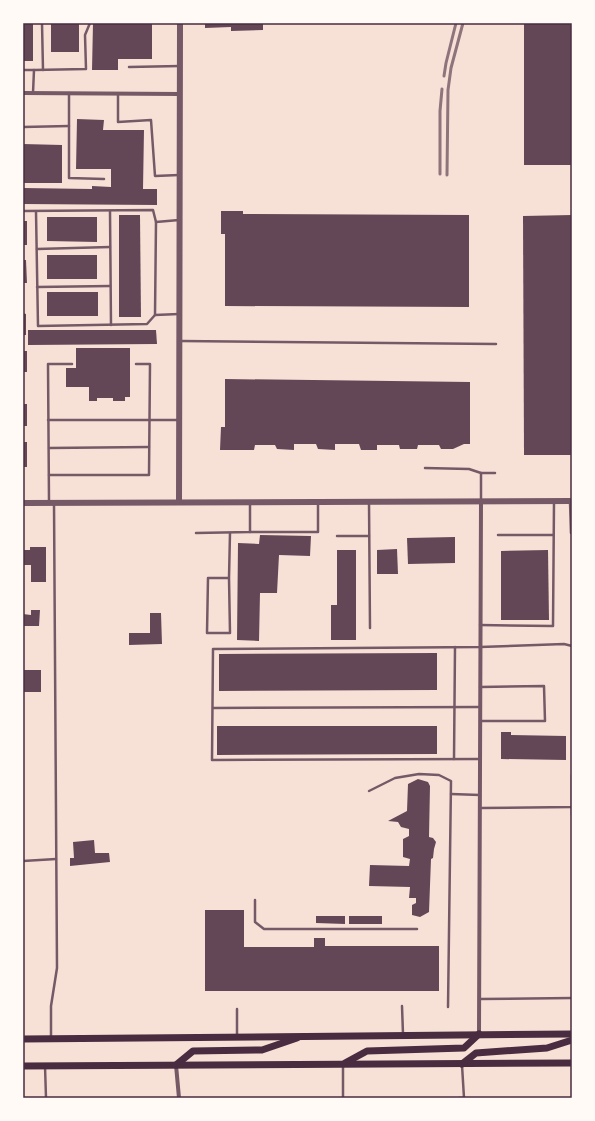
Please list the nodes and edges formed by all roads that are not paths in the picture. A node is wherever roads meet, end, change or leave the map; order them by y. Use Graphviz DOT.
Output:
graph roads {
  1 [pos="42,23"];
  2 [pos="90,23"];
  3 [pos="180,23"];
  4 [pos="180,66"];
  5 [pos="129,67"];
  6 [pos="23,70"];
  7 [pos="34,70"];
  8 [pos="43,70"];
  9 [pos="23,93"];
  10 [pos="33,93"];
  11 [pos="69,94"];
  12 [pos="118,94"];
  13 [pos="180,94"];
  14 [pos="69,126"];
  15 [pos="23,127"];
  16 [pos="180,175"];
  17 [pos="104,179"];
  18 [pos="23,211"];
  19 [pos="110,211"];
  20 [pos="36,212"];
  21 [pos="180,220"];
  22 [pos="156,222"];
  23 [pos="110,247"];
  24 [pos="37,249"];
  25 [pos="110,286"];
  26 [pos="37,287"];
  27 [pos="179,314"];
  28 [pos="155,315"];
  29 [pos="111,325"];
  30 [pos="179,341"];
  31 [pos="496,344"];
  32 [pos="72,364"];
  33 [pos="136,364"];
  34 [pos="48,420"];
  35 [pos="149,420"];
  36 [pos="179,420"];
  37 [pos="149,447"];
  38 [pos="49,448"];
  39 [pos="425,468"];
  40 [pos="481,473"];
  41 [pos="495,473"];
  42 [pos="49,475"];
  43 [pos="554,501"];
  44 [pos="571,501"];
  45 [pos="179,502"];
  46 [pos="250,502"];
  47 [pos="318,502"];
  48 [pos="369,502"];
  49 [pos="481,502"];
  50 [pos="23,503"];
  51 [pos="52,503"];
  52 [pos="250,532"];
  53 [pos="196,533"];
  54 [pos="230,533"];
  55 [pos="572,533"];
  56 [pos="498,535"];
  57 [pos="553,535"];
  58 [pos="336,536"];
  59 [pos="369,536"];
  60 [pos="229,578"];
  61 [pos="480,625"];
  62 [pos="370,628"];
  63 [pos="572,646"];
  64 [pos="455,647"];
  65 [pos="480,648"];
  66 [pos="480,686"];
  67 [pos="454,707"];
  68 [pos="480,707"];
  69 [pos="213,708"];
  70 [pos="480,721"];
  71 [pos="454,759"];
  72 [pos="480,759"];
  73 [pos="572,775"];
  74 [pos="369,791"];
  75 [pos="451,794"];
  76 [pos="480,795"];
  77 [pos="572,807"];
  78 [pos="480,808"];
  79 [pos="572,815"];
  80 [pos="56,859"];
  81 [pos="23,861"];
  82 [pos="255,900"];
  83 [pos="416,928"];
  84 [pos="479,998"];
  85 [pos="572,998"];
  86 [pos="402,1006"];
  87 [pos="448,1007"];
  88 [pos="237,1009"];
  89 [pos="403,1034"];
  90 [pos="479,1034"];
  91 [pos="572,1034"];
  92 [pos="238,1036"];
  93 [pos="304,1036"];
  94 [pos="23,1039"];
  95 [pos="51,1039"];
  96 [pos="572,1040"];
  97 [pos="572,1063"];
  98 [pos="343,1064"];
  99 [pos="462,1064"];
  100 [pos="176,1065"];
  101 [pos="23,1066"];
  102 [pos="45,1066"];
  103 [pos="46,1098"];
  104 [pos="179,1098"];
  105 [pos="343,1098"];
  106 [pos="459,1098"];
  107 [pos="464,1098"];
  1 -- 8 [label="lane"];
  2 -- 8 [label="lane"];
  3 -- 4 [label="street"];
  4 -- 5 [label="lane"];
  4 -- 13 [label="street"];
  6 -- 7 [label="lane"];
  7 -- 8 [label="lane"];
  7 -- 10 [label="lane"];
  9 -- 10 [label="street"];
  10 -- 11 [label="street"];
  11 -- 12 [label="street"];
  11 -- 14 [label="lane"];
  12 -- 13 [label="street"];
  12 -- 16 [label="lane"];
  13 -- 16 [label="street"];
  14 -- 15 [label="lane"];
  14 -- 17 [label="lane"];
  16 -- 21 [label="street"];
  18 -- 20 [label="lane"];
  19 -- 20 [label="lane"];
  19 -- 22 [label="lane"];
  19 -- 23 [label="lane"];
  20 -- 24 [label="lane"];
  21 -- 22 [label="lane"];
  21 -- 27 [label="street"];
  22 -- 28 [label="lane"];
  23 -- 24 [label="lane"];
  23 -- 25 [label="lane"];
  24 -- 26 [label="lane"];
  25 -- 26 [label="lane"];
  25 -- 29 [label="lane"];
  26 -- 29 [label="lane"];
  27 -- 28 [label="lane"];
  27 -- 30 [label="street"];
  28 -- 29 [label="lane"];
  30 -- 31 [label="lane"];
  30 -- 36 [label="street"];
  32 -- 34 [label="lane"];
  33 -- 35 [label="lane"];
  34 -- 35 [label="lane"];
  34 -- 38 [label="lane"];
  35 -- 36 [label="lane"];
  35 -- 37 [label="lane"];
  36 -- 45 [label="street"];
  37 -- 38 [label="lane"];
  37 -- 42 [label="lane"];
  38 -- 42 [label="lane"];
  39 -- 40 [label="lane"];
  40 -- 41 [label="lane"];
  40 -- 49 [label="lane"];
  42 -- 51 [label="lane"];
  43 -- 44 [label="street"];
  43 -- 49 [label="street"];
  43 -- 57 [label="lane"];
  44 -- 55 [label="lane"];
  45 -- 46 [label="street"];
  45 -- 51 [label="street"];
  46 -- 47 [label="street"];
  46 -- 52 [label="lane"];
  47 -- 48 [label="street"];
  47 -- 52 [label="lane"];
  48 -- 49 [label="street"];
  48 -- 59 [label="lane"];
  49 -- 61 [label="street"];
  50 -- 51 [label="street"];
  51 -- 80 [label="lane"];
  52 -- 54 [label="lane"];
  53 -- 54 [label="lane"];
  54 -- 60 [label="lane"];
  56 -- 57 [label="lane"];
  57 -- 61 [label="lane"];
  58 -- 59 [label="lane"];
  59 -- 62 [label="lane"];
  60 -- 60 [label="lane"];
  61 -- 65 [label="street"];
  63 -- 65 [label="lane"];
  64 -- 65 [label="lane"];
  64 -- 67 [label="lane"];
  64 -- 69 [label="lane"];
  65 -- 66 [label="street"];
  66 -- 68 [label="street"];
  66 -- 70 [label="lane"];
  67 -- 68 [label="lane"];
  67 -- 69 [label="lane"];
  67 -- 71 [label="lane"];
  68 -- 70 [label="street"];
  69 -- 71 [label="lane"];
  70 -- 72 [label="street"];
  71 -- 72 [label="lane"];
  72 -- 76 [label="street"];
  73 -- 77 [label="lane"];
  74 -- 75 [label="lane"];
  75 -- 76 [label="lane"];
  75 -- 87 [label="lane"];
  76 -- 78 [label="street"];
  77 -- 78 [label="lane"];
  77 -- 79 [label="lane"];
  78 -- 84 [label="street"];
  80 -- 81 [label="lane"];
  80 -- 95 [label="lane"];
  82 -- 83 [label="lane"];
  84 -- 85 [label="lane"];
  84 -- 90 [label="street"];
  86 -- 89 [label="lane"];
  88 -- 92 [label="lane"];
  89 -- 90 [label="main road"];
  89 -- 93 [label="main road"];
  90 -- 91 [label="main road"];
  90 -- 98 [label="main road"];
  92 -- 93 [label="main road"];
  92 -- 95 [label="main road"];
  93 -- 100 [label="main road"];
  94 -- 95 [label="main road"];
  96 -- 99 [label="main road"];
  97 -- 99 [label="main road"];
  98 -- 99 [label="main road"];
  98 -- 100 [label="main road"];
  98 -- 105 [label="lane"];
  99 -- 107 [label="lane"];
  100 -- 102 [label="main road"];
  100 -- 104 [label="street"];
  101 -- 102 [label="main road"];
  102 -- 103 [label="lane"];
  106 -- 107 [label="lane"];
}
